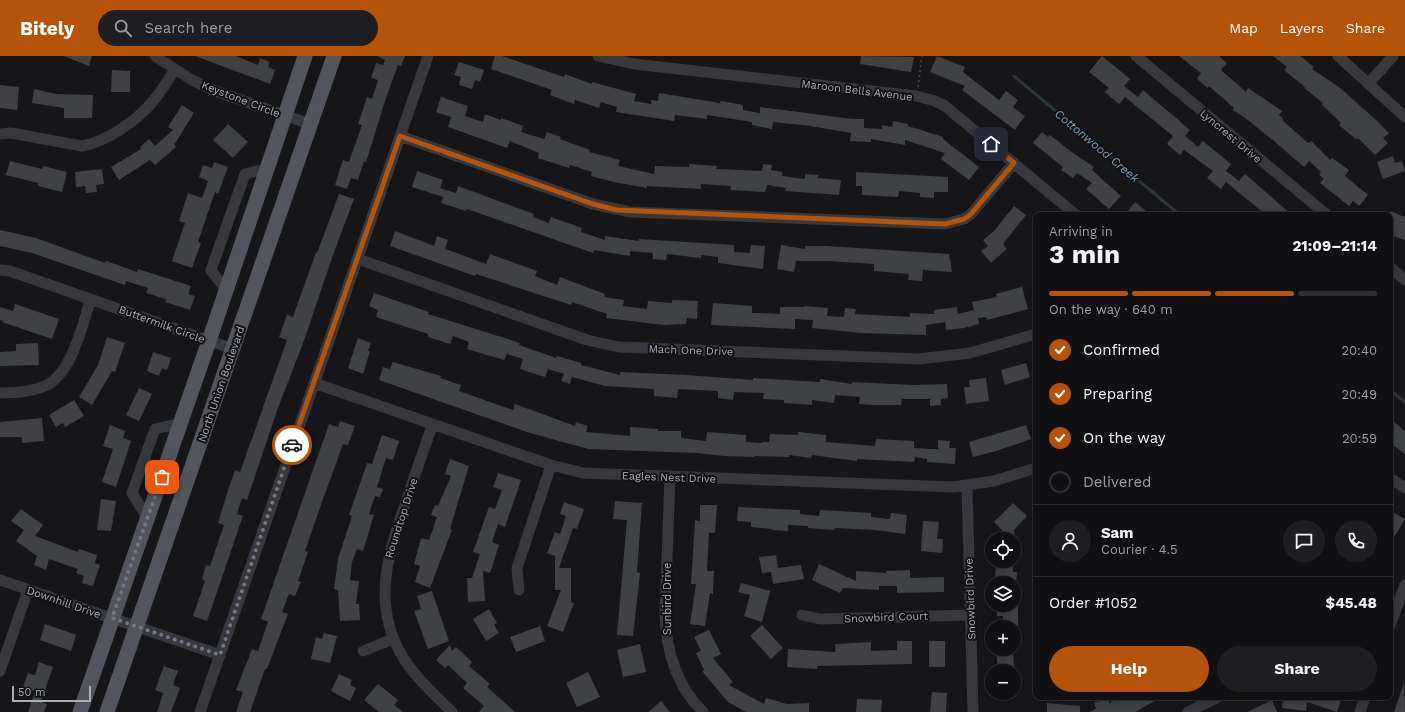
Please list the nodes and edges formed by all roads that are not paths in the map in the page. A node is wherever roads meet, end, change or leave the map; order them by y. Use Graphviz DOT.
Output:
graph roads {
  1 [pos="155,56"];
  2 [pos="305,56"];
  3 [pos="334,56"];
  4 [pos="428,56"];
  5 [pos="598,56"];
  6 [pos="1136,56"];
  7 [pos="1338,56"];
  8 [pos="1393,56"];
  9 [pos="175,68"];
  10 [pos="1369,83"];
  11 [pos="285,116"];
  12 [pos="1405,117"];
  13 [pos="310,124"];
  14 [pos="0,134"];
  15 [pos="400,136"];
  16 [pos="1014,163"];
  17 [pos="267,169"];
  18 [pos="1072,212"];
  19 [pos="1323,212"];
  20 [pos="358,259"];
  21 [pos="0,270"];
  22 [pos="1393,270"];
  23 [pos="1405,280"];
  24 [pos="226,290"];
  25 [pos="91,299"];
  26 [pos="1033,335"];
  27 [pos="209,341"];
  28 [pos="233,349"];
  29 [pos="314,383"];
  30 [pos="0,393"];
  31 [pos="181,423"];
  32 [pos="433,424"];
  33 [pos="551,465"];
  34 [pos="1033,469"];
  35 [pos="670,476"];
  36 [pos="1393,480"];
  37 [pos="967,486"];
  38 [pos="1405,488"];
  39 [pos="147,518"];
  40 [pos="0,580"];
  41 [pos="1405,585"];
  42 [pos="28,590"];
  43 [pos="519,590"];
  44 [pos="802,615"];
  45 [pos="970,615"];
  46 [pos="112,618"];
  47 [pos="1393,618"];
  48 [pos="136,626"];
  49 [pos="393,639"];
  50 [pos="364,652"];
  51 [pos="220,655"];
  52 [pos="0,671"];
  53 [pos="1212,700"];
  54 [pos="1364,700"];
  55 [pos="80,712"];
  56 [pos="107,712"];
  57 [pos="200,712"];
  58 [pos="452,712"];
  59 [pos="703,712"];
  60 [pos="973,712"];
  61 [pos="1188,712"];
  62 [pos="1360,712"];
  1 -- 9 [label="street, Keystone Circle"];
  2 -- 11 [label="main road"];
  3 -- 13 [label="main road, North Union Boulevard"];
  4 -- 15 [label="street"];
  5 -- 16 [label="street, Maroon Bells Avenue"];
  6 -- 19 [label="street, Lyncrest Drive"];
  7 -- 10 [label="street"];
  8 -- 10 [label="street"];
  9 -- 11 [label="street, Keystone Circle"];
  9 -- 14 [label="street"];
  10 -- 12 [label="street"];
  11 -- 13 [label="street, Keystone Circle"];
  11 -- 17 [label="main road"];
  13 -- 28 [label="main road, North Union Boulevard"];
  15 -- 16 [label="street"];
  15 -- 20 [label="street"];
  16 -- 18 [label="street, Maroon Bells Avenue"];
  17 -- 24 [label="main road"];
  17 -- 24 [label="street"];
  20 -- 26 [label="street, Mach One Drive"];
  20 -- 29 [label="street"];
  21 -- 25 [label="street, Buttermilk Circle"];
  22 -- 23 [label="street"];
  24 -- 27 [label="main road"];
  25 -- 27 [label="street, Buttermilk Circle"];
  25 -- 30 [label="street"];
  27 -- 28 [label="street, Buttermilk Circle"];
  27 -- 31 [label="main road"];
  28 -- 48 [label="main road, North Union Boulevard"];
  29 -- 32 [label="street, Eagles Nest Drive"];
  29 -- 51 [label="street"];
  31 -- 39 [label="main road"];
  31 -- 39 [label="street"];
  32 -- 33 [label="street, Eagles Nest Drive"];
  32 -- 49 [label="street, Roundtop Drive"];
  33 -- 35 [label="street, Eagles Nest Drive"];
  33 -- 43 [label="street"];
  34 -- 37 [label="street, Eagles Nest Drive"];
  35 -- 37 [label="street, Eagles Nest Drive"];
  35 -- 59 [label="street, Sunbird Drive"];
  36 -- 38 [label="street"];
  37 -- 45 [label="street, Snowbird Drive"];
  39 -- 46 [label="main road"];
  40 -- 42 [label="street, Downhill Drive"];
  41 -- 47 [label="street"];
  42 -- 46 [label="street, Downhill Drive"];
  42 -- 52 [label="street"];
  44 -- 45 [label="street, Snowbird Court"];
  45 -- 60 [label="street, Snowbird Drive"];
  46 -- 48 [label="street, Downhill Drive"];
  46 -- 55 [label="main road"];
  48 -- 51 [label="street, Downhill Drive"];
  48 -- 56 [label="main road, North Union Boulevard"];
  49 -- 50 [label="street"];
  49 -- 58 [label="street, Roundtop Drive"];
  51 -- 57 [label="street"];
  53 -- 61 [label="street"];
  54 -- 62 [label="street"];
}
